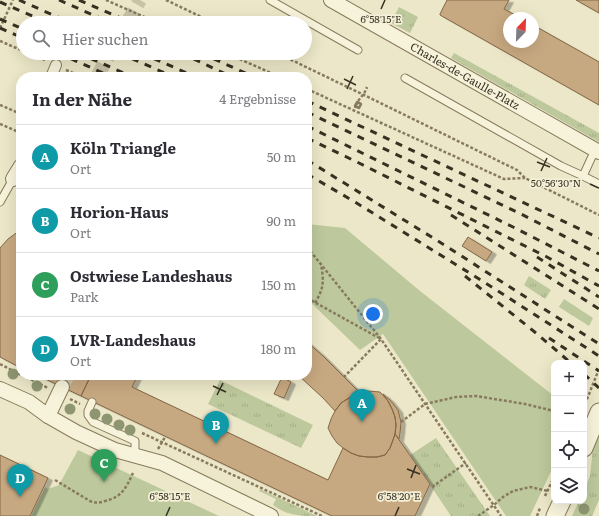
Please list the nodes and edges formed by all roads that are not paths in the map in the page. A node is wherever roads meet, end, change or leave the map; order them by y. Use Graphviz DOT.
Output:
graph roads {
  1 [pos="270,0"];
  2 [pos="331,0"];
  3 [pos="298,16"];
  4 [pos="312,24"];
  5 [pos="358,50"];
  6 [pos="56,65"];
  7 [pos="53,72"];
  8 [pos="405,78"];
  9 [pos="597,151"];
  10 [pos="16,174"];
  11 [pos="583,176"];
  12 [pos="13,179"];
  13 [pos="599,184"];
  14 [pos="0,202"];
  15 [pos="0,389"];
  16 [pos="61,390"];
  17 [pos="91,405"];
  18 [pos="48,416"];
  19 [pos="598,421"];
  20 [pos="587,442"];
  21 [pos="135,456"];
  22 [pos="561,504"];
  23 [pos="271,516"];
  24 [pos="555,516"];
  1 -- 3 [label="lane"];
  2 -- 9 [label="street, Charles-de-Gaulle-Platz"];
  4 -- 5 [label="lane"];
  6 -- 7 [label="street"];
  8 -- 11 [label="lane"];
  9 -- 11 [label="lane"];
  10 -- 12 [label="street"];
  11 -- 13 [label="lane"];
  12 -- 14 [label="lane"];
  15 -- 18 [label="street"];
  16 -- 18 [label="street"];
  17 -- 21 [label="lane"];
  18 -- 21 [label="street"];
  19 -- 20 [label="street"];
  21 -- 23 [label="street"];
  22 -- 24 [label="street"];
}
